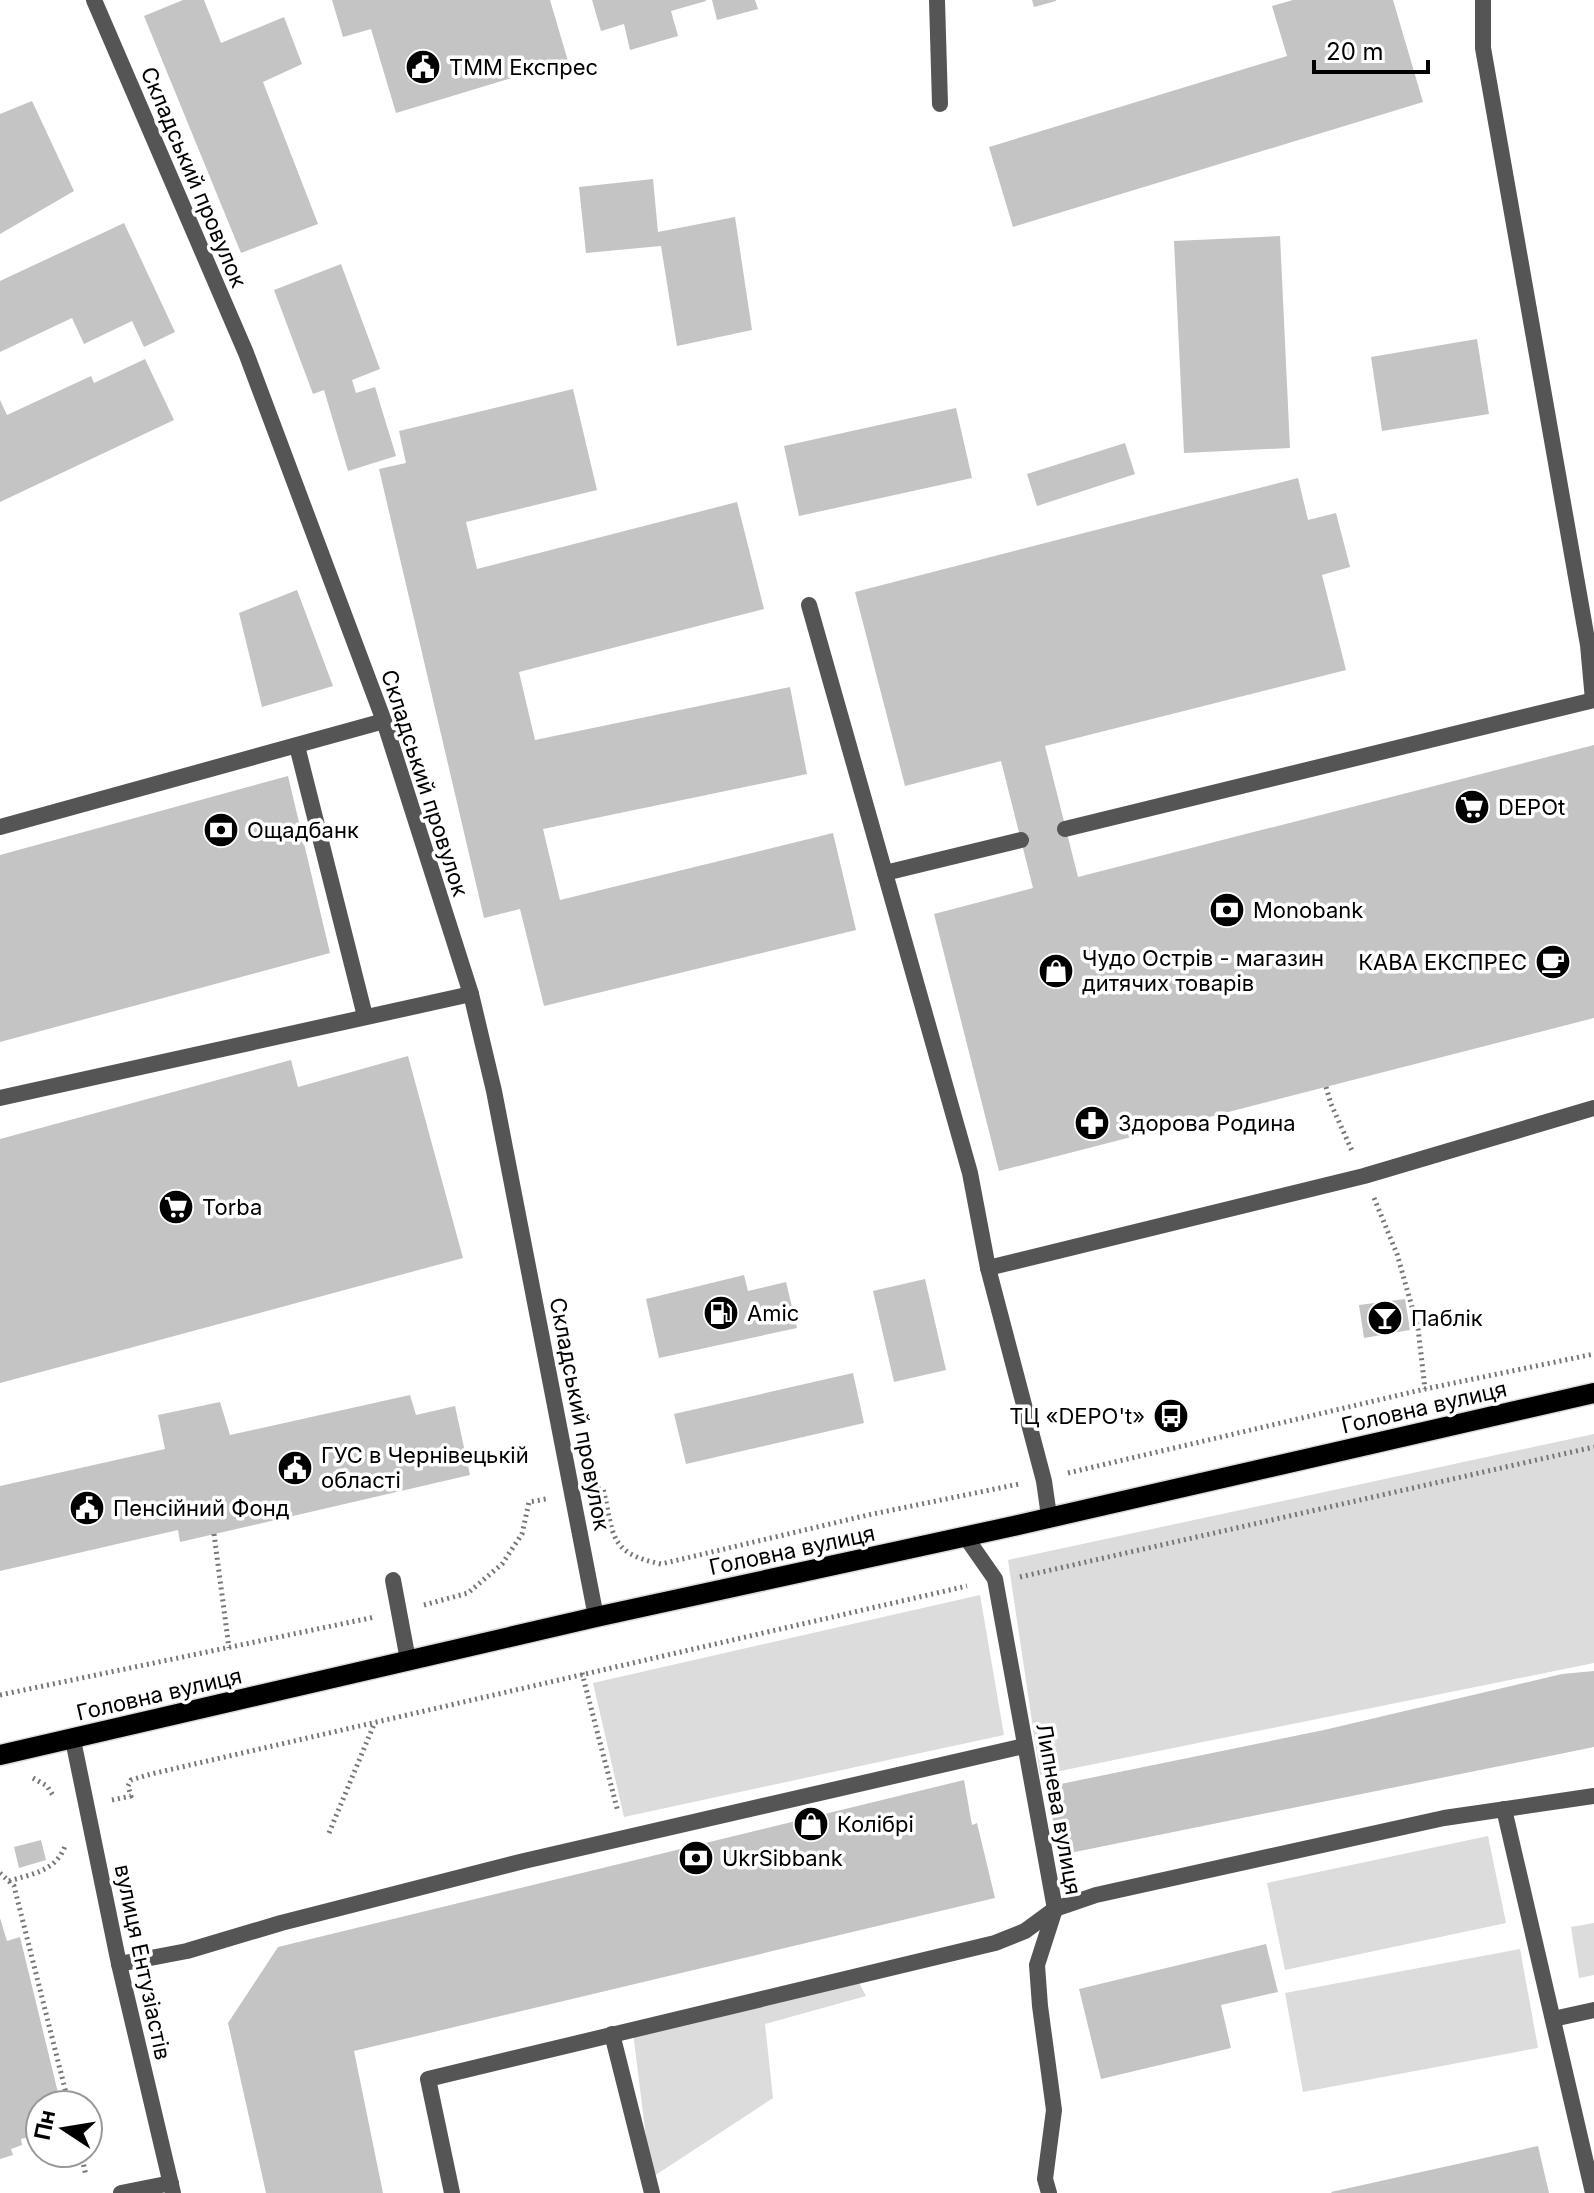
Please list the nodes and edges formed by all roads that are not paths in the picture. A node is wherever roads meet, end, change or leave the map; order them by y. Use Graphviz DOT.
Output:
graph roads {
  1 [pos="94,0"];
  2 [pos="937,0"];
  3 [pos="1483,0"];
  4 [pos="940,104"];
  5 [pos="809,605"];
  6 [pos="1594,700"];
  7 [pos="384,721"];
  8 [pos="297,746"];
  9 [pos="0,827"];
  10 [pos="1065,829"];
  11 [pos="1021,840"];
  12 [pos="885,873"];
  13 [pos="471,994"];
  14 [pos="365,1016"];
  15 [pos="0,1098"];
  16 [pos="1594,1108"];
  17 [pos="988,1268"];
  18 [pos="1594,1393"];
  19 [pos="1049,1516"];
  20 [pos="965,1536"];
  21 [pos="393,1580"];
  22 [pos="596,1617"];
  23 [pos="408,1660"];
  24 [pos="73,1740"];
  25 [pos="1024,1746"];
  26 [pos="0,1755"];
  27 [pos="1594,1796"];
  28 [pos="1504,1809"];
  29 [pos="1055,1909"];
  30 [pos="119,1964"];
  31 [pos="1594,2010"];
  32 [pos="1553,2019"];
  33 [pos="612,2034"];
  34 [pos="172,2188"];
  35 [pos="121,2193"];
  36 [pos="452,2193"];
  37 [pos="652,2193"];
  38 [pos="1049,2193"];
  39 [pos="1593,2193"];
  1 -- 7 [label="street, Складський провулок"];
  2 -- 4 [label="street"];
  3 -- 6 [label="street"];
  5 -- 12 [label="street"];
  6 -- 10 [label="street"];
  7 -- 8 [label="street"];
  7 -- 13 [label="street, Складський провулок"];
  8 -- 9 [label="street"];
  8 -- 14 [label="street"];
  11 -- 12 [label="street"];
  12 -- 17 [label="street"];
  13 -- 14 [label="street"];
  13 -- 22 [label="street, Складський провулок"];
  14 -- 15 [label="street"];
  16 -- 17 [label="street"];
  17 -- 19 [label="street"];
  18 -- 19 [label="main road, Головна вулиця"];
  19 -- 20 [label="main road, Головна вулиця"];
  20 -- 22 [label="main road, Головна вулиця"];
  20 -- 25 [label="street, Липнева вулиця"];
  21 -- 23 [label="street"];
  22 -- 23 [label="main road, Головна вулиця"];
  23 -- 24 [label="main road, Головна вулиця"];
  24 -- 26 [label="main road, Головна вулиця"];
  24 -- 30 [label="street, вулиця Ентузіастів"];
  25 -- 29 [label="street, Липнева вулиця"];
  25 -- 30 [label="street"];
  27 -- 28 [label="street"];
  28 -- 29 [label="street"];
  28 -- 32 [label="street"];
  29 -- 33 [label="street"];
  29 -- 38 [label="street, Липнева вулиця"];
  30 -- 34 [label="street, вулиця Ентузіастів"];
  31 -- 32 [label="street"];
  32 -- 39 [label="street"];
  33 -- 36 [label="street"];
  33 -- 37 [label="street"];
  34 -- 35 [label="street"];
}
